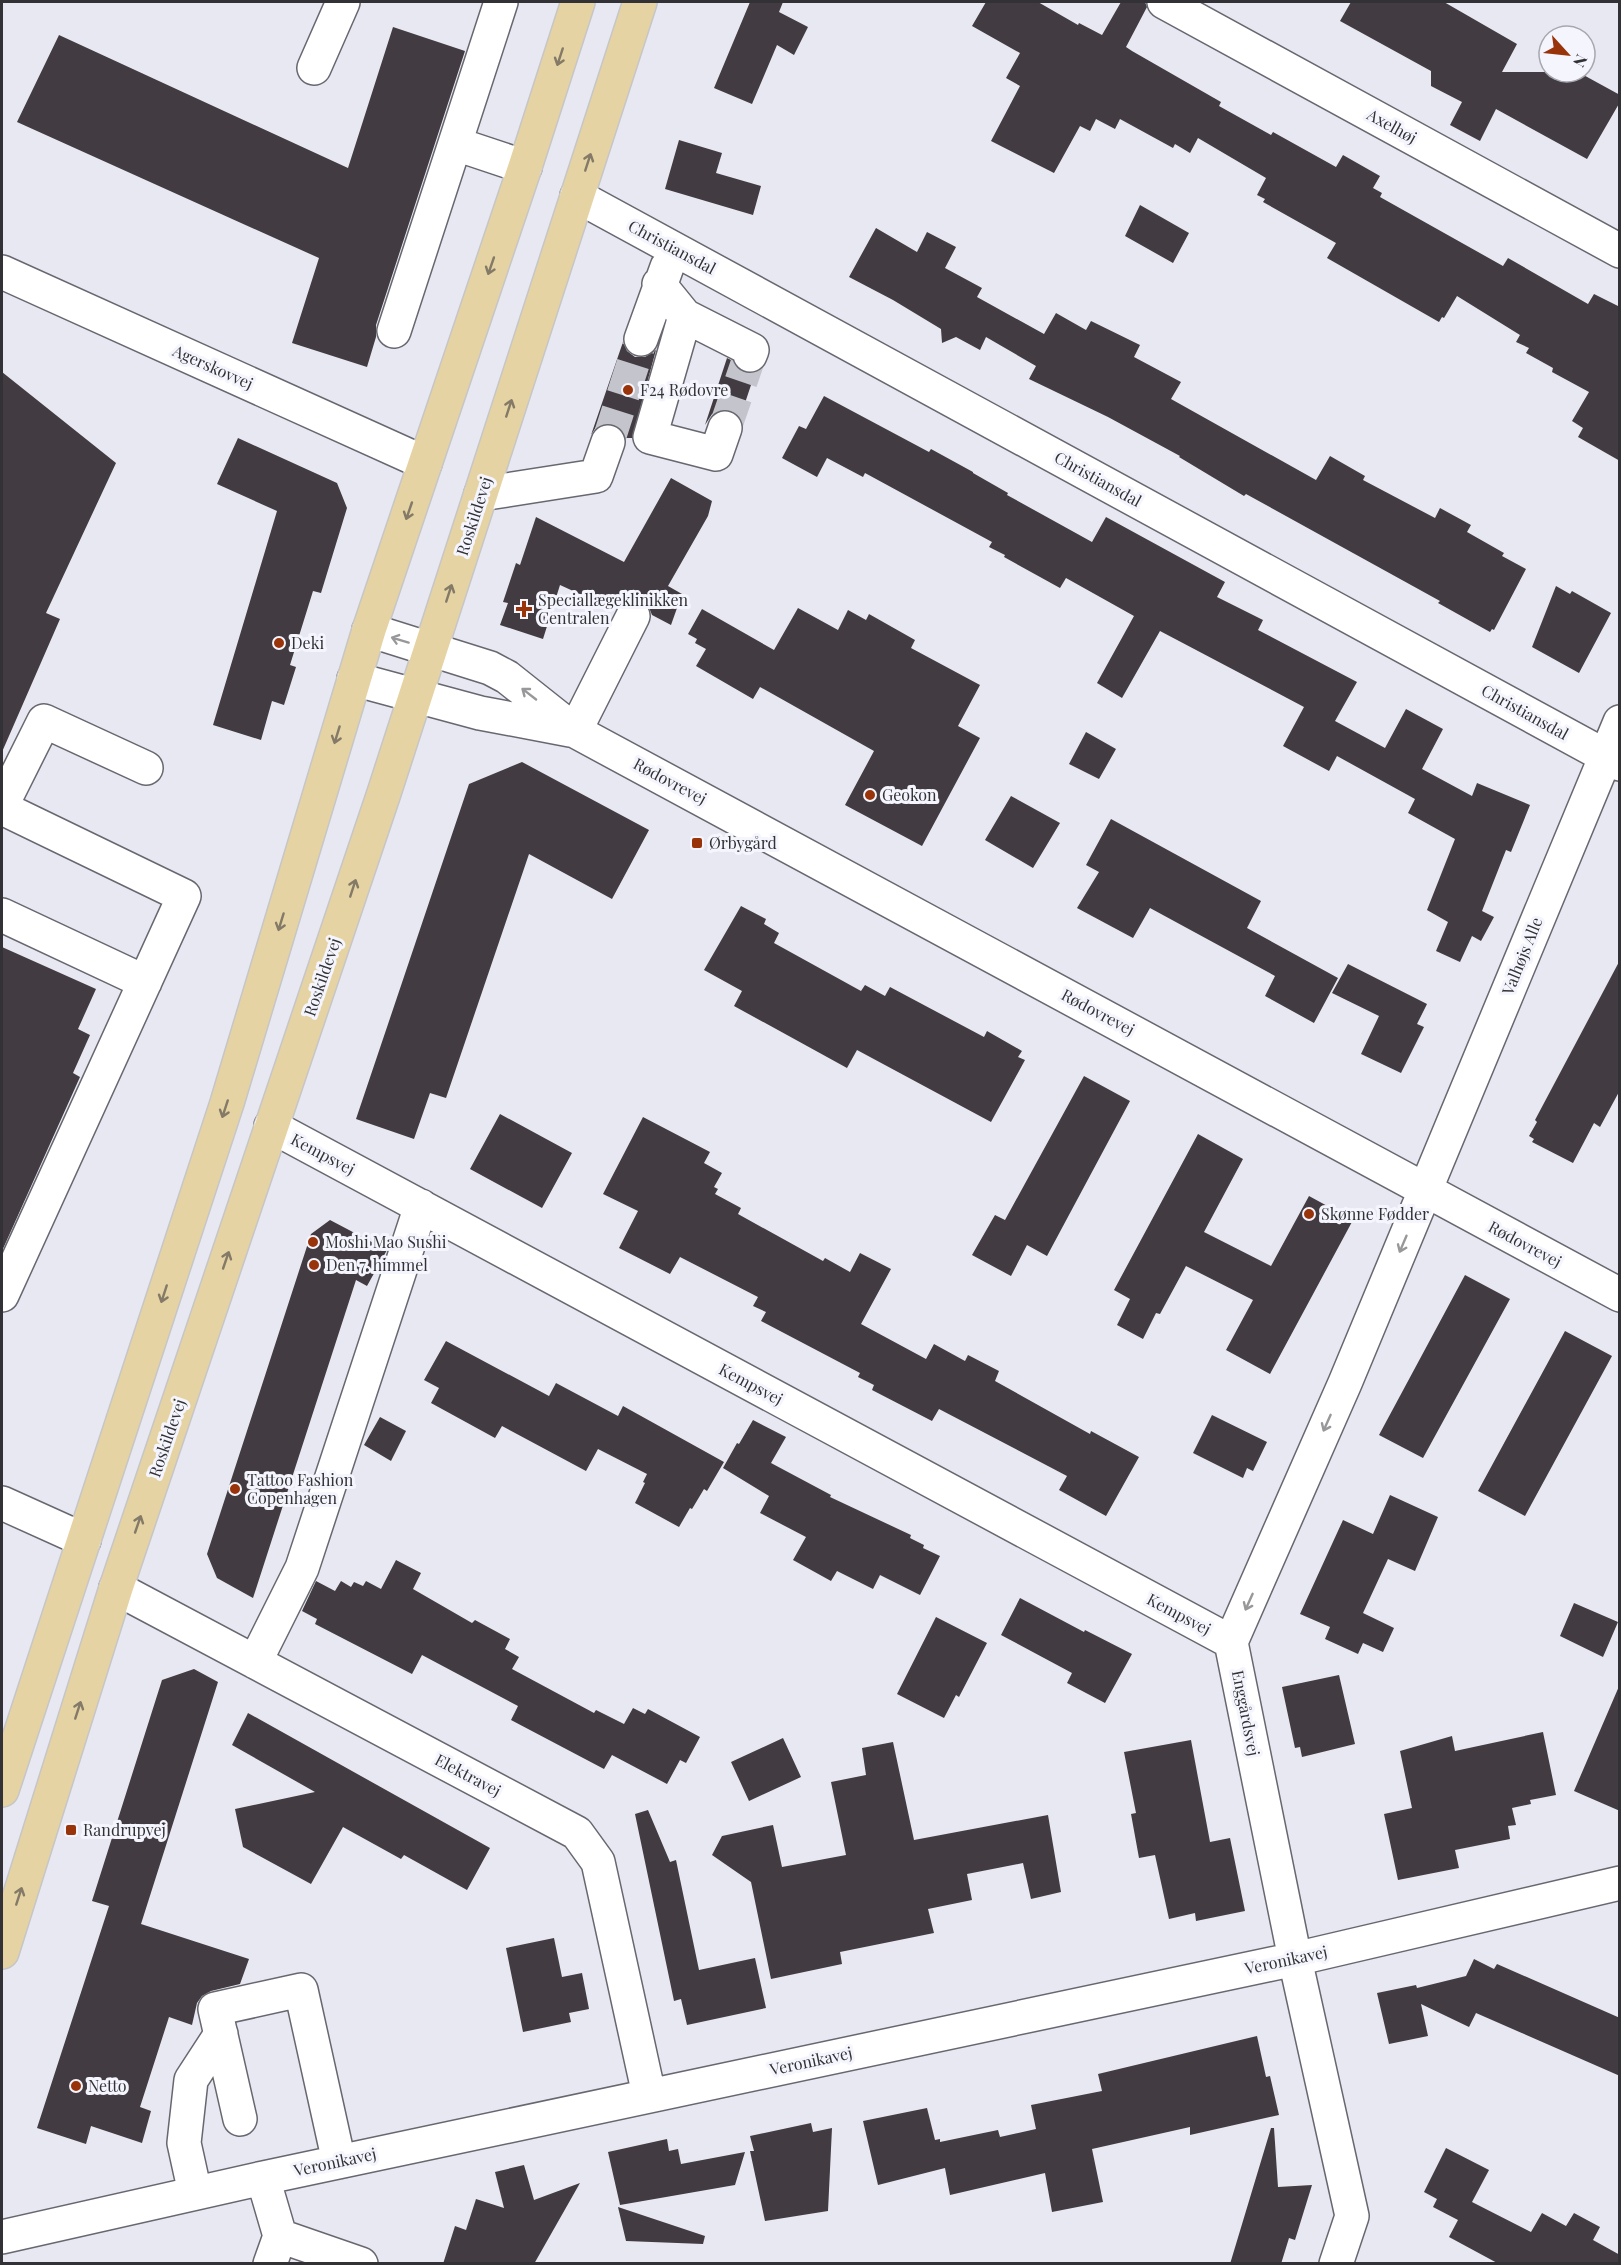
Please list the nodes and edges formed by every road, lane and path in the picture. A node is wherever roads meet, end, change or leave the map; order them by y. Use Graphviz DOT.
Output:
graph roads {
  1 [pos="343,2"];
  2 [pos="501,2"];
  3 [pos="578,2"];
  4 [pos="640,2"];
  5 [pos="1164,2"];
  6 [pos="314,68"];
  7 [pos="456,144"];
  8 [pos="525,167"];
  9 [pos="577,196"];
  10 [pos="675,249"];
  11 [pos="1620,251"];
  12 [pos="2,272"];
  13 [pos="659,285"];
  14 [pos="685,316"];
  15 [pos="394,331"];
  16 [pos="641,339"];
  17 [pos="750,355"];
  18 [pos="725,428"];
  19 [pos="650,437"];
  20 [pos="608,442"];
  21 [pos="425,463"];
  22 [pos="596,476"];
  23 [pos="481,494"];
  24 [pos="633,616"];
  25 [pos="369,630"];
  26 [pos="431,649"];
  27 [pos="354,680"];
  28 [pos="416,695"];
  29 [pos="1620,722"];
  30 [pos="575,730"];
  31 [pos="1612,760"];
  32 [pos="146,768"];
  33 [pos="2,807"];
  34 [pos="2,915"];
  35 [pos="145,982"];
  36 [pos="271,1126"];
  37 [pos="1426,1190"];
  38 [pos="421,1206"];
  39 [pos="2,1294"];
  40 [pos="1620,1295"];
  41 [pos="2,1503"];
  42 [pos="84,1540"];
  43 [pos="116,1588"];
  44 [pos="1231,1642"];
  45 [pos="255,1662"];
  46 [pos="2,1790"];
  47 [pos="1620,1883"];
  48 [pos="2,1952"];
  49 [pos="1295,1959"];
  50 [pos="221,2034"];
  51 [pos="649,2095"];
  52 [pos="240,2119"];
  53 [pos="339,2162"];
  54 [pos="263,2178"];
  55 [pos="195,2193"];
  56 [pos="2,2237"];
  57 [pos="275,2250"];
  58 [pos="361,2264"];
  59 [pos="1336,2264"];
  1 -- 6 [label="street"];
  2 -- 7 [label="street"];
  3 -- 8 [label="main road, one-way"];
  9 -- 4 [label="main road, Roskildevej, one-way"];
  5 -- 11 [label="street, Axelhøj"];
  7 -- 8 [label="street"];
  7 -- 15 [label="street"];
  8 -- 21 [label="main road, one-way"];
  9 -- 10 [label="street, Christiansdal"];
  23 -- 9 [label="main road, Roskildevej, one-way"];
  10 -- 13 [label="street"];
  10 -- 31 [label="street, Christiansdal"];
  12 -- 21 [label="street, Agerskovvej"];
  13 -- 14 [label="street"];
  13 -- 16 [label="street"];
  14 -- 17 [label="street"];
  14 -- 19 [label="street"];
  18 -- 19 [label="street"];
  19 -- 22 [label="street"];
  20 -- 22 [label="street"];
  21 -- 25 [label="main road, one-way"];
  22 -- 23 [label="street"];
  26 -- 23 [label="main road, Roskildevej, one-way"];
  24 -- 30 [label="street"];
  26 -- 25 [label="street, Rødovrevej, one-way"];
  25 -- 27 [label="main road"];
  26 -- 28 [label="main road, Roskildevej"];
  30 -- 26 [label="street, Rødovrevej, one-way"];
  27 -- 28 [label="street, Rødovrevej"];
  27 -- 42 [label="main road, one-way"];
  28 -- 30 [label="street, Rødovrevej"];
  36 -- 28 [label="main road, Roskildevej, one-way"];
  29 -- 31 [label="street, Valhøjs Alle"];
  30 -- 37 [label="street, Rødovrevej"];
  31 -- 37 [label="street, Valhøjs Alle"];
  32 -- 33 [label="street"];
  33 -- 35 [label="street"];
  34 -- 35 [label="street"];
  35 -- 39 [label="street"];
  36 -- 38 [label="street, Kempsvej"];
  43 -- 36 [label="main road, Roskildevej, one-way"];
  37 -- 40 [label="street, Rødovrevej"];
  37 -- 44 [label="street, one-way"];
  38 -- 44 [label="street, Kempsvej"];
  38 -- 45 [label="street"];
  41 -- 42 [label="street"];
  42 -- 46 [label="main road"];
  43 -- 45 [label="street, Elektravej"];
  48 -- 43 [label="main road, Roskildevej, one-way"];
  44 -- 49 [label="street, Enggårdsvej"];
  45 -- 51 [label="street, Elektravej"];
  47 -- 49 [label="street, Veronikavej"];
  49 -- 51 [label="street, Veronikavej"];
  49 -- 59 [label="street, Enggårdsvej"];
  50 -- 52 [label="street"];
  50 -- 53 [label="street"];
  50 -- 55 [label="street"];
  51 -- 53 [label="street, Veronikavej"];
  53 -- 54 [label="street, Veronikavej"];
  54 -- 55 [label="street, Veronikavej"];
  54 -- 57 [label="street"];
  55 -- 56 [label="street, Veronikavej"];
  57 -- 58 [label="street"];
}
